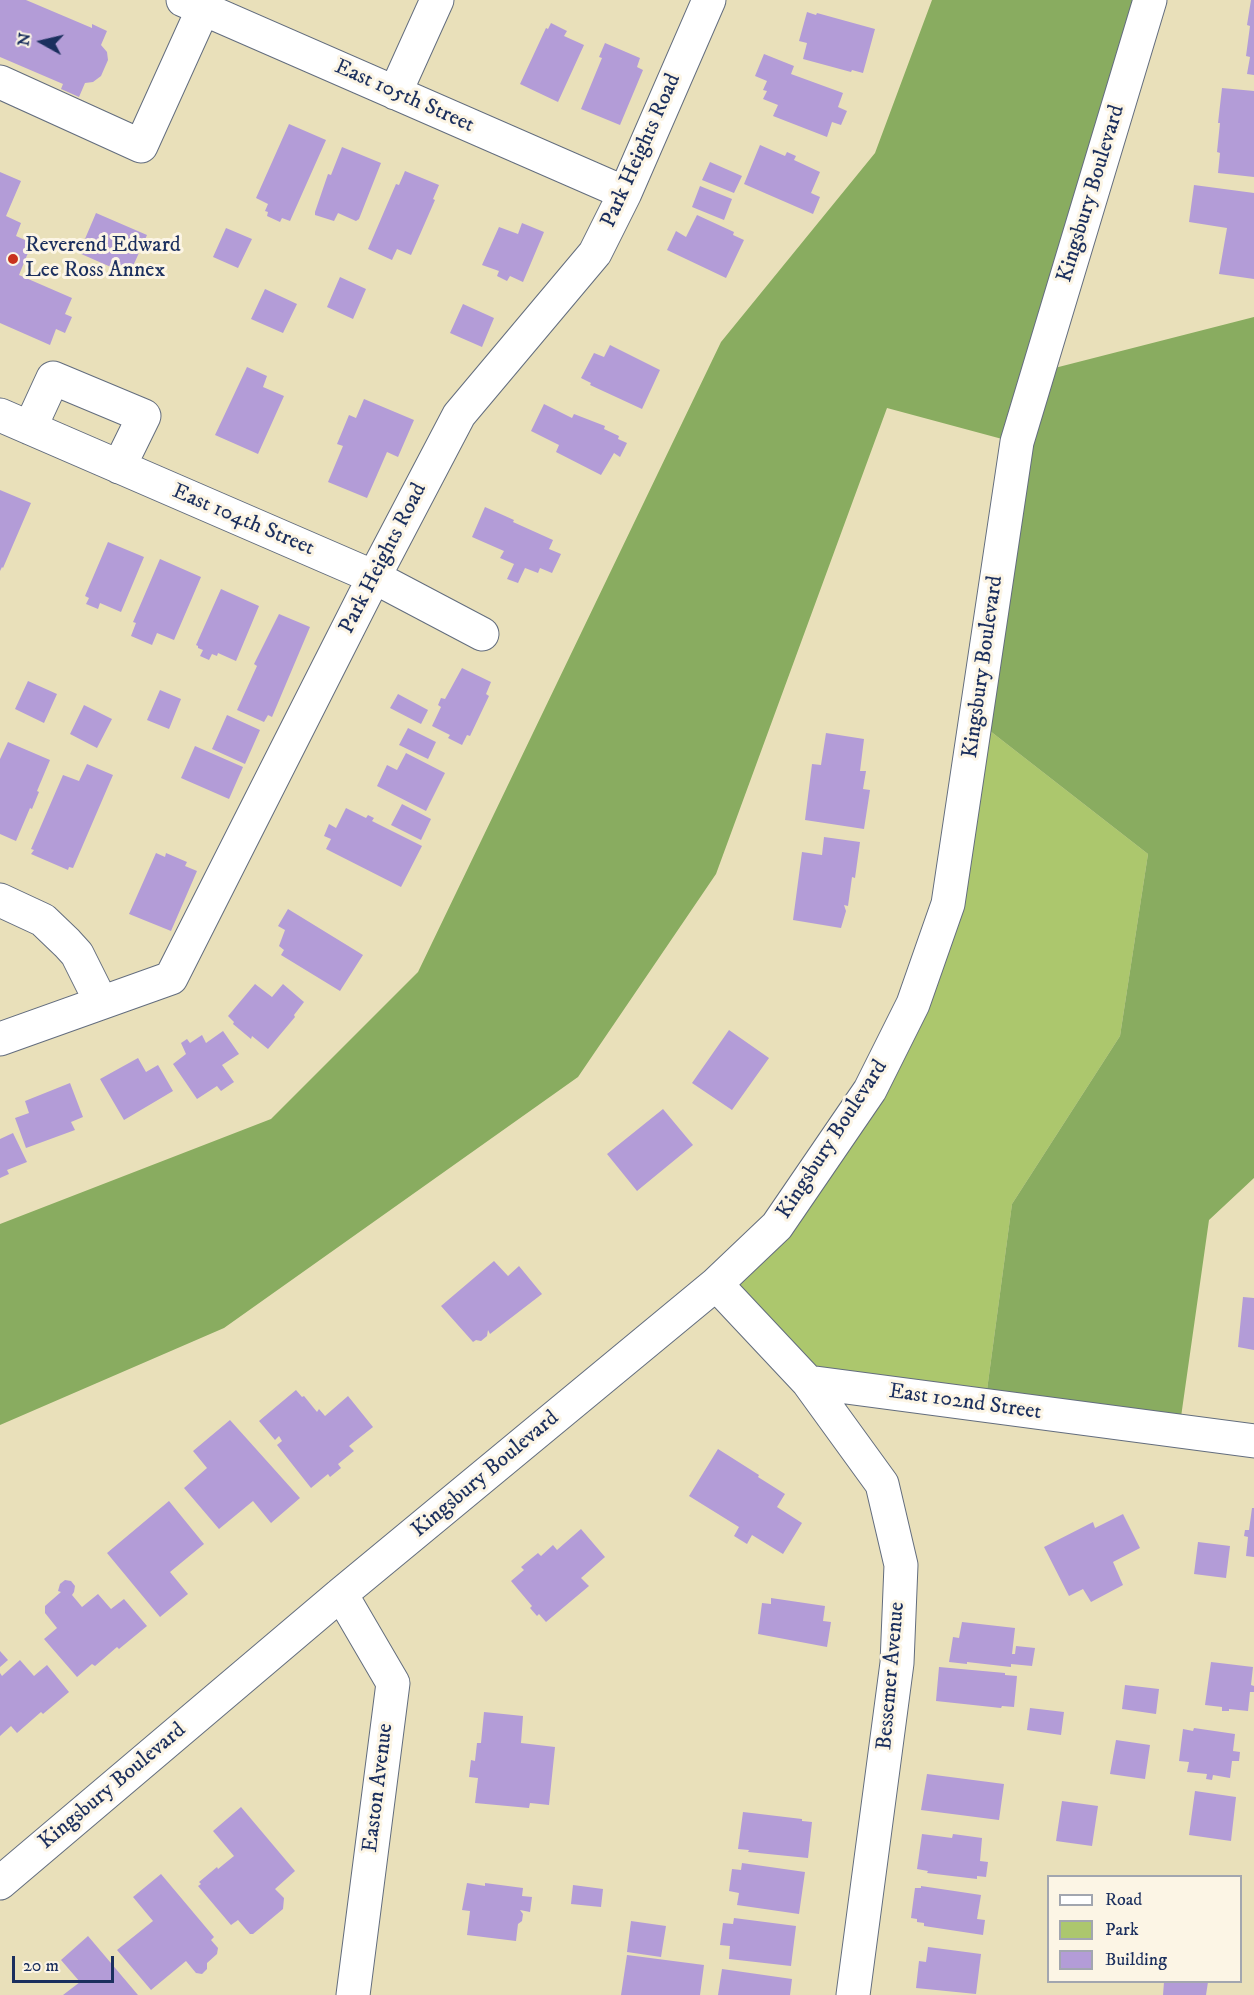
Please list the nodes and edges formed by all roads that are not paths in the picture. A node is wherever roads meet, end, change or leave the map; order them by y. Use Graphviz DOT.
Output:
graph roads {
  1 [pos="437,0"];
  2 [pos="709,0"];
  3 [pos="1150,0"];
  4 [pos="193,4"];
  5 [pos="0,82"];
  6 [pos="395,93"];
  7 [pos="624,193"];
  8 [pos="0,415"];
  9 [pos="30,428"];
  10 [pos="119,467"];
  11 [pos="374,577"];
  12 [pos="482,634"];
  13 [pos="0,900"];
  14 [pos="101,1002"];
  15 [pos="0,1039"];
  16 [pos="717,1284"];
  17 [pos="808,1382"];
  18 [pos="1254,1441"];
  19 [pos="341,1594"];
  20 [pos="0,1883"];
  21 [pos="353,1995"];
  22 [pos="854,1995"];
  1 -- 6 [label="street"];
  2 -- 7 [label="street, Park Heights Road"];
  3 -- 16 [label="street, Kingsbury Boulevard"];
  4 -- 5 [label="street"];
  4 -- 6 [label="street, East 105th Street"];
  6 -- 7 [label="street, East 105th Street"];
  7 -- 11 [label="street, Park Heights Road"];
  8 -- 9 [label="street, East 104th Street"];
  9 -- 10 [label="street, East 104th Street"];
  9 -- 10 [label="street"];
  10 -- 11 [label="street, East 104th Street"];
  11 -- 12 [label="street, East 104th Street"];
  11 -- 14 [label="street, Park Heights Road"];
  13 -- 14 [label="street"];
  14 -- 15 [label="street, Park Heights Road"];
  16 -- 17 [label="street"];
  16 -- 19 [label="street, Kingsbury Boulevard"];
  17 -- 18 [label="street, East 102nd Street"];
  17 -- 22 [label="street, Bessemer Avenue"];
  19 -- 20 [label="street, Kingsbury Boulevard"];
  19 -- 21 [label="street, Easton Avenue"];
}
